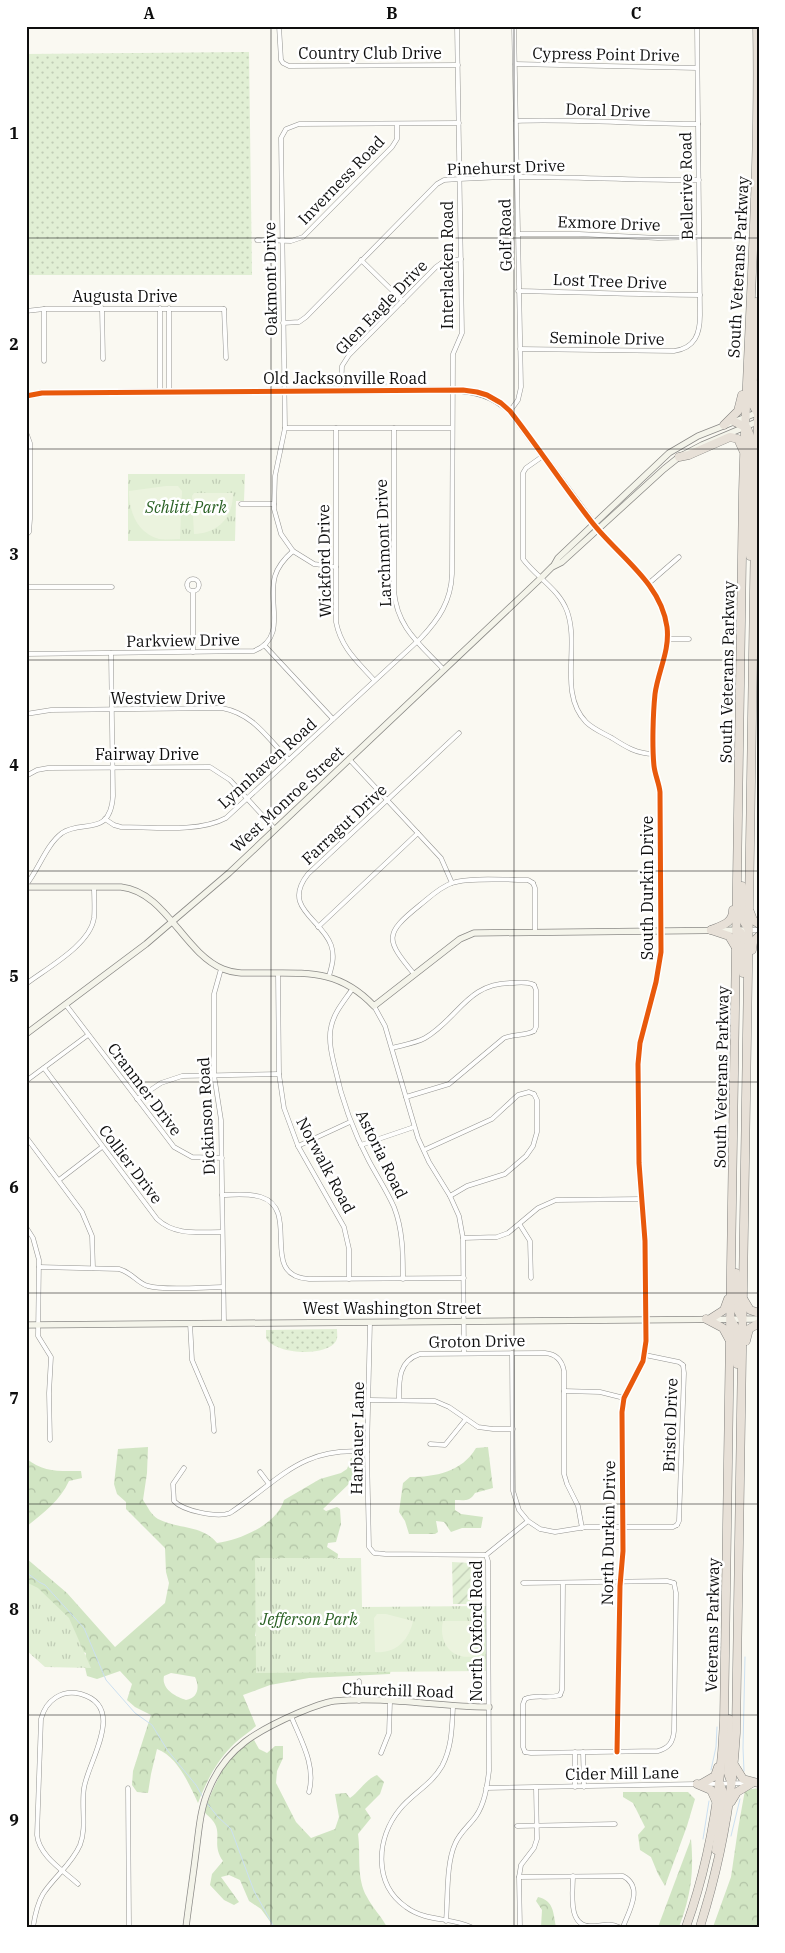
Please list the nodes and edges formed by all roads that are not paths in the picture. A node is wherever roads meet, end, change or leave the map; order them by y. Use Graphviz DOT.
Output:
graph roads {
  1 [pos="279,26"];
  2 [pos="457,26"];
  3 [pos="514,26"];
  4 [pos="697,26"];
  5 [pos="757,26"];
  6 [pos="515,64"];
  7 [pos="458,65"];
  8 [pos="697,68"];
  9 [pos="516,121"];
  10 [pos="459,123"];
  11 [pos="397,124"];
  12 [pos="698,124"];
  13 [pos="517,177"];
  14 [pos="460,179"];
  15 [pos="699,180"];
  16 [pos="518,234"];
  17 [pos="699,237"];
  18 [pos="257,240"];
  19 [pos="282,241"];
  20 [pos="461,259"];
  21 [pos="361,260"];
  22 [pos="753,267"];
  23 [pos="518,291"];
  24 [pos="700,295"];
  25 [pos="403,300"];
  26 [pos="102,308"];
  27 [pos="160,308"];
  28 [pos="168,308"];
  29 [pos="44,309"];
  30 [pos="26,310"];
  31 [pos="283,323"];
  32 [pos="693,344"];
  33 [pos="520,349"];
  34 [pos="160,350"];
  35 [pos="169,350"];
  36 [pos="226,358"];
  37 [pos="103,359"];
  38 [pos="44,361"];
  39 [pos="759,384"];
  40 [pos="342,390"];
  41 [pos="453,390"];
  42 [pos="284,391"];
  43 [pos="160,392"];
  44 [pos="169,392"];
  45 [pos="26,396"];
  46 [pos="510,411"];
  47 [pos="758,416"];
  48 [pos="745,417"];
  49 [pos="733,421"];
  50 [pos="724,424"];
  51 [pos="745,426"];
  52 [pos="285,428"];
  53 [pos="336,428"];
  54 [pos="394,428"];
  55 [pos="452,428"];
  56 [pos="26,432"];
  57 [pos="744,454"];
  58 [pos="543,456"];
  59 [pos="679,457"];
  60 [pos="759,502"];
  61 [pos="241,504"];
  62 [pos="274,504"];
  63 [pos="596,527"];
  64 [pos="26,535"];
  65 [pos="293,551"];
  66 [pos="679,557"];
  67 [pos="336,567"];
  68 [pos="541,578"];
  69 [pos="754,579"];
  70 [pos="648,584"];
  71 [pos="26,587"];
  72 [pos="112,587"];
  73 [pos="193,592"];
  74 [pos="754,595"];
  75 [pos="668,639"];
  76 [pos="689,639"];
  77 [pos="417,641"];
  78 [pos="265,646"];
  79 [pos="193,652"];
  80 [pos="112,653"];
  81 [pos="26,654"];
  82 [pos="444,670"];
  83 [pos="374,680"];
  84 [pos="112,710"];
  85 [pos="26,714"];
  86 [pos="333,719"];
  87 [pos="459,733"];
  88 [pos="654,754"];
  89 [pos="349,758"];
  90 [pos="289,760"];
  91 [pos="112,767"];
  92 [pos="26,776"];
  93 [pos="248,799"];
  94 [pos="387,800"];
  95 [pos="105,818"];
  96 [pos="738,820"];
  97 [pos="275,828"];
  98 [pos="418,833"];
  99 [pos="738,856"];
  100 [pos="452,883"];
  101 [pos="26,886"];
  102 [pos="94,887"];
  103 [pos="749,910"];
  104 [pos="172,923"];
  105 [pos="759,924"];
  106 [pos="318,927"];
  107 [pos="711,930"];
  108 [pos="737,930"];
  109 [pos="749,930"];
  110 [pos="759,930"];
  111 [pos="661,931"];
  112 [pos="535,932"];
  113 [pos="759,936"];
  114 [pos="736,948"];
  115 [pos="221,969"];
  116 [pos="278,973"];
  117 [pos="414,974"];
  118 [pos="329,976"];
  119 [pos="26,984"];
  120 [pos="353,988"];
  121 [pos="748,996"];
  122 [pos="66,1005"];
  123 [pos="374,1006"];
  124 [pos="26,1034"];
  125 [pos="88,1035"];
  126 [pos="747,1035"];
  127 [pos="392,1048"];
  128 [pos="44,1068"];
  129 [pos="279,1074"];
  130 [pos="214,1075"];
  131 [pos="26,1081"];
  132 [pos="406,1097"];
  133 [pos="137,1099"];
  134 [pos="350,1122"];
  135 [pos="414,1127"];
  136 [pos="26,1137"];
  137 [pos="361,1145"];
  138 [pos="298,1146"];
  139 [pos="102,1147"];
  140 [pos="424,1150"];
  141 [pos="222,1158"];
  142 [pos="59,1180"];
  143 [pos="222,1195"];
  144 [pos="450,1196"];
  145 [pos="642,1199"];
  146 [pos="732,1204"];
  147 [pos="520,1224"];
  148 [pos="26,1227"];
  149 [pos="222,1232"];
  150 [pos="463,1238"];
  151 [pos="732,1250"];
  152 [pos="39,1267"];
  153 [pos="93,1268"];
  154 [pos="403,1278"];
  155 [pos="464,1278"];
  156 [pos="531,1278"];
  157 [pos="349,1279"];
  158 [pos="223,1287"];
  159 [pos="743,1296"];
  160 [pos="759,1313"];
  161 [pos="708,1319"];
  162 [pos="730,1319"];
  163 [pos="743,1319"];
  164 [pos="759,1319"];
  165 [pos="646,1320"];
  166 [pos="464,1321"];
  167 [pos="370,1322"];
  168 [pos="190,1323"];
  169 [pos="224,1323"];
  170 [pos="759,1323"];
  171 [pos="26,1325"];
  172 [pos="37,1325"];
  173 [pos="730,1343"];
  174 [pos="464,1353"];
  175 [pos="512,1353"];
  176 [pos="645,1355"];
  177 [pos="742,1383"];
  178 [pos="564,1391"];
  179 [pos="624,1398"];
  180 [pos="370,1400"];
  181 [pos="399,1400"];
  182 [pos="741,1416"];
  183 [pos="466,1419"];
  184 [pos="513,1429"];
  185 [pos="214,1431"];
  186 [pos="50,1440"];
  187 [pos="430,1444"];
  188 [pos="367,1452"];
  189 [pos="184,1468"];
  190 [pos="260,1472"];
  191 [pos="269,1484"];
  192 [pos="528,1521"];
  193 [pos="622,1527"];
  194 [pos="582,1528"];
  195 [pos="486,1555"];
  196 [pos="620,1582"];
  197 [pos="524,1583"];
  198 [pos="563,1583"];
  199 [pos="359,1681"];
  200 [pos="725,1692"];
  201 [pos="359,1701"];
  202 [pos="390,1702"];
  203 [pos="453,1707"];
  204 [pos="489,1707"];
  205 [pos="291,1716"];
  206 [pos="724,1721"];
  207 [pos="574,1752"];
  208 [pos="583,1752"];
  209 [pos="617,1752"];
  210 [pos="381,1753"];
  211 [pos="734,1764"];
  212 [pos="732,1783"];
  213 [pos="756,1783"];
  214 [pos="699,1784"];
  215 [pos="720,1784"];
  216 [pos="584,1786"];
  217 [pos="575,1787"];
  218 [pos="128,1788"];
  219 [pos="486,1788"];
  220 [pos="536,1788"];
  221 [pos="309,1792"];
  222 [pos="730,1803"];
  223 [pos="716,1809"];
  224 [pos="615,1824"];
  225 [pos="537,1825"];
  226 [pos="517,1826"];
  227 [pos="62,1870"];
  228 [pos="573,1876"];
  229 [pos="519,1877"];
  230 [pos="78,1884"];
  231 [pos="713,1884"];
  232 [pos="446,1921"];
  233 [pos="34,1927"];
  234 [pos="129,1927"];
  235 [pos="186,1927"];
  236 [pos="471,1927"];
  237 [pos="520,1927"];
  238 [pos="621,1927"];
  239 [pos="686,1927"];
  240 [pos="700,1927"];
  1 -- 7 [label="street, Country Club Drive"];
  2 -- 7 [label="street, Interlacken Road"];
  3 -- 6 [label="street, Golf Road"];
  4 -- 8 [label="street, Bellerive Road"];
  5 -- 22 [label="highway, South Veterans Parkway"];
  6 -- 8 [label="street, Cypress Point Drive"];
  6 -- 9 [label="street, Golf Road"];
  7 -- 10 [label="street, Interlacken Road"];
  8 -- 12 [label="street, Bellerive Road"];
  9 -- 12 [label="street, Doral Drive"];
  9 -- 13 [label="street, Golf Road"];
  10 -- 11 [label="street, Oakmont Drive"];
  10 -- 14 [label="street, Interlacken Road"];
  11 -- 19 [label="street, Inverness Road"];
  11 -- 19 [label="street, Oakmont Drive"];
  12 -- 15 [label="street, Bellerive Road"];
  13 -- 14 [label="street, Pinehurst Drive"];
  13 -- 15 [label="street, Pinehurst Drive"];
  13 -- 16 [label="street, Golf Road"];
  14 -- 20 [label="street, Interlacken Road"];
  14 -- 21 [label="street, Pinehurst Drive"];
  15 -- 17 [label="street, Bellerive Road"];
  16 -- 17 [label="street, Exmore Drive"];
  16 -- 23 [label="street, Golf Road"];
  17 -- 24 [label="street, Bellerive Road"];
  18 -- 19 [label="street, Inverness Road"];
  19 -- 31 [label="street, Oakmont Drive"];
  20 -- 25 [label="street, Glen Eagle Drive"];
  20 -- 41 [label="street, Interlacken Road"];
  21 -- 25 [label="street"];
  21 -- 31 [label="street, Pinehurst Drive"];
  22 -- 47 [label="highway"];
  22 -- 48 [label="highway, South Veterans Parkway"];
  22 -- 50 [label="highway"];
  23 -- 24 [label="street, Lost Tree Drive"];
  23 -- 33 [label="street, Golf Road"];
  24 -- 32 [label="street, Bellerive Road"];
  25 -- 40 [label="street, Glen Eagle Drive"];
  26 -- 27 [label="street, Augusta Drive"];
  26 -- 29 [label="street, Augusta Drive"];
  26 -- 37 [label="street"];
  27 -- 28 [label="street, Augusta Drive"];
  27 -- 34 [label="street"];
  28 -- 35 [label="street"];
  28 -- 36 [label="street, Augusta Drive"];
  29 -- 30 [label="street, Augusta Drive"];
  29 -- 38 [label="street"];
  31 -- 42 [label="street, Oakmont Drive"];
  32 -- 33 [label="street, Seminole Drive"];
  33 -- 46 [label="street, Golf Road"];
  34 -- 35 [label="street"];
  34 -- 43 [label="street"];
  35 -- 44 [label="street"];
  39 -- 47 [label="highway, South Veterans Parkway"];
  40 -- 41 [label="street, Old Jacksonville Road"];
  40 -- 42 [label="street, Old Jacksonville Road"];
  41 -- 46 [label="street, Old Jacksonville Road"];
  41 -- 55 [label="street, Interlacken Road"];
  42 -- 44 [label="street, Old Jacksonville Road"];
  42 -- 52 [label="street, Oakmont Drive"];
  43 -- 44 [label="street, Old Jacksonville Road"];
  43 -- 45 [label="street, Old Jacksonville Road"];
  46 -- 58 [label="street, Old Jacksonville Road"];
  47 -- 48 [label="street, West Monroe Street"];
  47 -- 51 [label="street, West Monroe Street"];
  47 -- 69 [label="highway, South Veterans Parkway"];
  48 -- 49 [label="street, West Monroe Street"];
  48 -- 51 [label="highway, South Veterans Parkway"];
  49 -- 50 [label="street, West Monroe Street"];
  49 -- 51 [label="highway"];
  50 -- 63 [label="street, West Monroe Street"];
  51 -- 57 [label="highway, South Veterans Parkway"];
  51 -- 59 [label="street, West Monroe Street"];
  51 -- 74 [label="highway"];
  52 -- 53 [label="street"];
  52 -- 62 [label="street, Oakmont Drive"];
  53 -- 54 [label="street"];
  53 -- 67 [label="street, Wickford Drive"];
  54 -- 55 [label="street"];
  54 -- 77 [label="street, Larchmont Drive"];
  55 -- 77 [label="street, Interlacken Road"];
  56 -- 64 [label="street"];
  57 -- 59 [label="highway"];
  57 -- 96 [label="highway, South Veterans Parkway"];
  58 -- 63 [label="street, Old Jacksonville Road"];
  58 -- 68 [label="street"];
  59 -- 63 [label="street, West Monroe Street"];
  60 -- 69 [label="highway"];
  61 -- 62 [label="street"];
  62 -- 65 [label="street, Oakmont Drive"];
  63 -- 68 [label="street, West Monroe Street"];
  63 -- 70 [label="street"];
  65 -- 67 [label="street, Oakmont Drive"];
  65 -- 78 [label="street"];
  66 -- 70 [label="street"];
  67 -- 83 [label="street, Wickford Drive"];
  68 -- 82 [label="street, West Monroe Street"];
  68 -- 88 [label="street"];
  69 -- 74 [label="highway, South Veterans Parkway"];
  70 -- 75 [label="street"];
  71 -- 72 [label="street"];
  73 -- 79 [label="street"];
  74 -- 103 [label="highway, South Veterans Parkway"];
  75 -- 76 [label="street"];
  75 -- 88 [label="street, South Durkin Drive"];
  77 -- 82 [label="street, Larchmont Drive"];
  77 -- 83 [label="street, Lynnhaven Road"];
  78 -- 79 [label="street, Parkview Drive"];
  78 -- 86 [label="street"];
  79 -- 80 [label="street, Parkview Drive"];
  80 -- 81 [label="street, Parkview Drive"];
  80 -- 84 [label="street"];
  82 -- 89 [label="street, West Monroe Street"];
  83 -- 86 [label="street, Lynnhaven Road"];
  84 -- 85 [label="street, Westview Drive"];
  84 -- 90 [label="street, Westview Drive"];
  84 -- 91 [label="street"];
  86 -- 90 [label="street, Lynnhaven Road"];
  87 -- 94 [label="street, Farragut Drive"];
  88 -- 111 [label="street, South Durkin Drive"];
  89 -- 94 [label="street"];
  89 -- 97 [label="street, West Monroe Street"];
  90 -- 93 [label="street, Lynnhaven Road"];
  91 -- 92 [label="street, Fairway Drive"];
  91 -- 93 [label="street, Fairway Drive"];
  91 -- 95 [label="street"];
  93 -- 95 [label="street, Lynnhaven Road"];
  93 -- 97 [label="street, Fairway Drive"];
  94 -- 98 [label="street"];
  94 -- 106 [label="street, Farragut Drive"];
  95 -- 101 [label="street"];
  96 -- 99 [label="highway, South Veterans Parkway"];
  96 -- 109 [label="highway"];
  97 -- 104 [label="street, West Monroe Street"];
  98 -- 100 [label="street"];
  98 -- 106 [label="street"];
  99 -- 107 [label="highway"];
  99 -- 108 [label="highway, South Veterans Parkway"];
  100 -- 112 [label="street"];
  100 -- 117 [label="street"];
  101 -- 102 [label="street"];
  102 -- 104 [label="street"];
  102 -- 119 [label="street"];
  103 -- 105 [label="highway"];
  103 -- 109 [label="highway, South Veterans Parkway"];
  104 -- 115 [label="street"];
  104 -- 122 [label="street, West Monroe Street"];
  106 -- 118 [label="street, Farragut Drive"];
  107 -- 108 [label="street"];
  107 -- 111 [label="street"];
  107 -- 114 [label="highway"];
  108 -- 109 [label="street"];
  108 -- 114 [label="highway, South Veterans Parkway"];
  108 -- 126 [label="highway"];
  109 -- 110 [label="street"];
  109 -- 121 [label="highway, South Veterans Parkway"];
  111 -- 112 [label="street"];
  111 -- 145 [label="street, South Durkin Drive"];
  112 -- 117 [label="street"];
  113 -- 121 [label="highway"];
  114 -- 146 [label="highway, South Veterans Parkway"];
  115 -- 116 [label="street"];
  115 -- 130 [label="street, Dickinson Road"];
  116 -- 118 [label="street"];
  116 -- 129 [label="street, Norwalk Road"];
  117 -- 123 [label="street"];
  118 -- 120 [label="street"];
  120 -- 123 [label="street"];
  120 -- 134 [label="street, Astoria Road"];
  121 -- 126 [label="highway, South Veterans Parkway"];
  122 -- 124 [label="street, West Monroe Street"];
  122 -- 125 [label="street, Cranmer Drive"];
  123 -- 127 [label="street"];
  125 -- 128 [label="street"];
  125 -- 133 [label="street, Cranmer Drive"];
  126 -- 159 [label="highway, South Veterans Parkway"];
  127 -- 132 [label="street"];
  127 -- 132 [label="street"];
  128 -- 131 [label="street"];
  128 -- 139 [label="street, Collier Drive"];
  129 -- 130 [label="street"];
  129 -- 138 [label="street, Norwalk Road"];
  130 -- 133 [label="street"];
  130 -- 141 [label="street, Dickinson Road"];
  132 -- 135 [label="street"];
  133 -- 141 [label="street, Cranmer Drive"];
  134 -- 137 [label="street, Astoria Road"];
  134 -- 138 [label="street"];
  135 -- 137 [label="street"];
  135 -- 140 [label="street"];
  136 -- 142 [label="street"];
  137 -- 154 [label="street, Astoria Road"];
  138 -- 157 [label="street, Norwalk Road"];
  139 -- 142 [label="street"];
  139 -- 149 [label="street, Collier Drive"];
  140 -- 144 [label="street"];
  140 -- 144 [label="street"];
  141 -- 143 [label="street, Dickinson Road"];
  142 -- 153 [label="street"];
  143 -- 149 [label="street, Dickinson Road"];
  143 -- 157 [label="street"];
  144 -- 150 [label="street"];
  145 -- 147 [label="street"];
  145 -- 165 [label="street, South Durkin Drive"];
  146 -- 151 [label="highway, South Veterans Parkway"];
  146 -- 163 [label="highway"];
  147 -- 150 [label="street"];
  147 -- 156 [label="street"];
  148 -- 152 [label="street"];
  149 -- 158 [label="street, Dickinson Road"];
  150 -- 155 [label="street"];
  151 -- 161 [label="highway"];
  151 -- 162 [label="highway, South Veterans Parkway"];
  152 -- 153 [label="street"];
  152 -- 172 [label="street"];
  153 -- 158 [label="street"];
  154 -- 155 [label="street"];
  154 -- 157 [label="street"];
  155 -- 166 [label="street"];
  158 -- 169 [label="street, Dickinson Road"];
  159 -- 160 [label="highway"];
  159 -- 163 [label="highway, South Veterans Parkway"];
  161 -- 162 [label="street, West Washington Street"];
  161 -- 165 [label="street, West Washington Street"];
  161 -- 173 [label="highway"];
  162 -- 163 [label="street, West Washington Street"];
  162 -- 173 [label="highway, Veterans Parkway"];
  162 -- 182 [label="highway"];
  163 -- 164 [label="street, West Washington Street"];
  163 -- 177 [label="highway, Veterans Parkway"];
  165 -- 166 [label="street, West Washington Street"];
  165 -- 176 [label="street, North Durkin Drive"];
  166 -- 167 [label="street, West Washington Street"];
  166 -- 174 [label="street"];
  167 -- 169 [label="street, West Washington Street"];
  167 -- 180 [label="street, Harbauer Lane"];
  168 -- 169 [label="street, West Washington Street"];
  168 -- 172 [label="street, West Washington Street"];
  168 -- 185 [label="street"];
  170 -- 177 [label="highway"];
  171 -- 172 [label="street, West Washington Street"];
  172 -- 186 [label="street"];
  173 -- 200 [label="highway, Veterans Parkway"];
  174 -- 175 [label="street, Groton Drive"];
  174 -- 181 [label="street, Groton Drive"];
  175 -- 178 [label="street, Groton Drive"];
  175 -- 184 [label="street"];
  176 -- 179 [label="street, North Durkin Drive"];
  176 -- 193 [label="street, Bristol Drive"];
  177 -- 182 [label="highway, Veterans Parkway"];
  178 -- 179 [label="street"];
  178 -- 194 [label="street"];
  179 -- 193 [label="street, North Durkin Drive"];
  180 -- 181 [label="street"];
  180 -- 188 [label="street, Harbauer Lane"];
  181 -- 183 [label="street"];
  182 -- 211 [label="highway, Veterans Parkway"];
  183 -- 184 [label="street"];
  183 -- 187 [label="street"];
  184 -- 192 [label="street"];
  188 -- 191 [label="street"];
  188 -- 195 [label="street, Harbauer Lane"];
  189 -- 191 [label="street"];
  190 -- 191 [label="street"];
  192 -- 194 [label="street"];
  192 -- 195 [label="street, North Oxford Road"];
  193 -- 194 [label="street"];
  193 -- 196 [label="street, North Durkin Drive"];
  195 -- 204 [label="street, North Oxford Road"];
  196 -- 198 [label="street"];
  196 -- 209 [label="street, North Durkin Drive"];
  196 -- 209 [label="street"];
  197 -- 198 [label="street"];
  198 -- 207 [label="street"];
  199 -- 201 [label="street"];
  200 -- 206 [label="highway, Veterans Parkway"];
  200 -- 212 [label="highway"];
  201 -- 202 [label="street, Churchill Road"];
  201 -- 205 [label="street, Churchill Road"];
  202 -- 203 [label="street, Churchill Road"];
  202 -- 210 [label="street"];
  203 -- 204 [label="street, Churchill Road"];
  203 -- 232 [label="street"];
  204 -- 219 [label="street, North Oxford Road"];
  205 -- 221 [label="street"];
  205 -- 235 [label="street, Churchill Road"];
  206 -- 214 [label="highway"];
  206 -- 215 [label="highway, Veterans Parkway"];
  207 -- 208 [label="street"];
  207 -- 217 [label="street"];
  208 -- 209 [label="street"];
  208 -- 216 [label="street"];
  211 -- 212 [label="highway, Veterans Parkway"];
  211 -- 213 [label="highway"];
  212 -- 213 [label="street, Cider Mill Lane"];
  212 -- 215 [label="street, Cider Mill Lane"];
  212 -- 222 [label="highway, Veterans Parkway"];
  213 -- 222 [label="highway"];
  214 -- 215 [label="street, Cider Mill Lane"];
  214 -- 216 [label="street, Cider Mill Lane"];
  214 -- 223 [label="highway"];
  215 -- 223 [label="highway, Veterans Parkway"];
  215 -- 231 [label="highway"];
  216 -- 217 [label="street, Cider Mill Lane"];
  217 -- 220 [label="street, Cider Mill Lane"];
  218 -- 234 [label="street"];
  219 -- 220 [label="street, Cider Mill Lane"];
  219 -- 232 [label="street, North Oxford Road"];
  220 -- 225 [label="street"];
  222 -- 231 [label="highway, Veterans Parkway"];
  223 -- 239 [label="highway, Veterans Parkway"];
  224 -- 225 [label="street"];
  225 -- 226 [label="street"];
  225 -- 229 [label="street"];
  227 -- 227 [label="street"];
  227 -- 230 [label="street"];
  227 -- 233 [label="street"];
  228 -- 229 [label="street"];
  228 -- 238 [label="street"];
  228 -- 238 [label="street"];
  229 -- 237 [label="street"];
  231 -- 240 [label="highway, Veterans Parkway"];
  232 -- 236 [label="street"];
}
